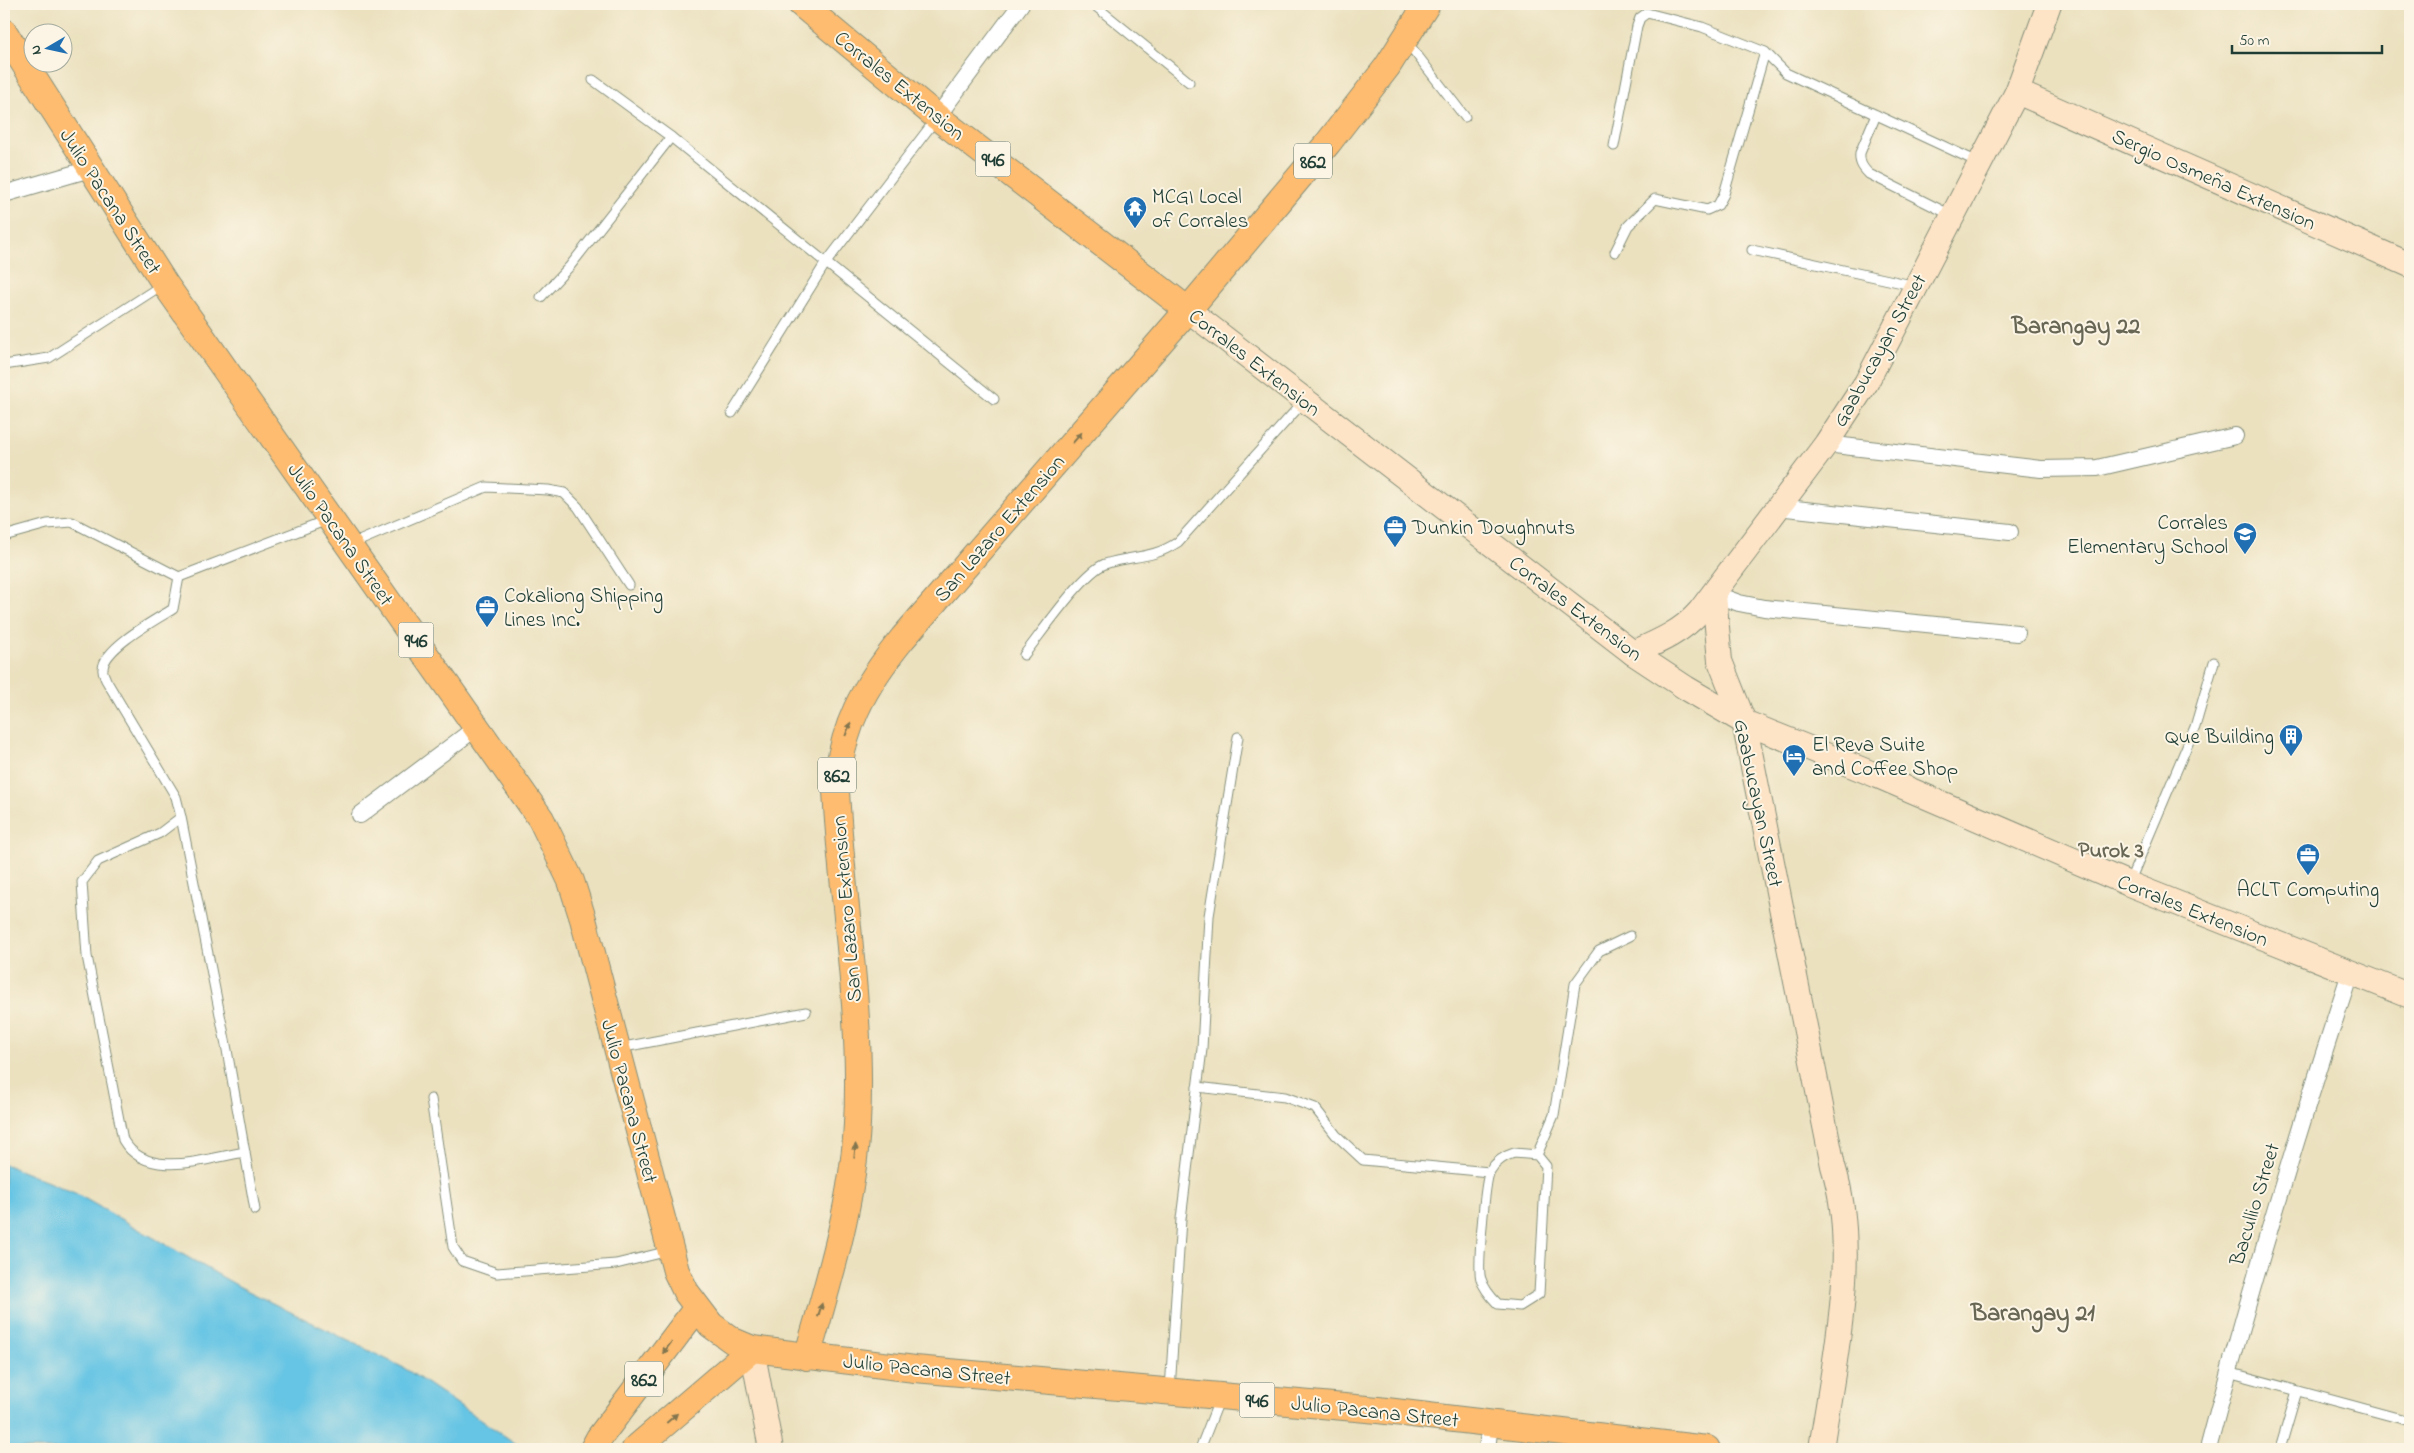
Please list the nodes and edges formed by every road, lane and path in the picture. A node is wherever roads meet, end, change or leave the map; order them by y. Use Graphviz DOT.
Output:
graph roads {
  1 [pos="801,4"];
  2 [pos="1021,4"];
  3 [pos="1093,4"];
  4 [pos="1427,4"];
  5 [pos="2049,4"];
  6 [pos="4,32"];
  7 [pos="1404,39"];
  8 [pos="1765,52"];
  9 [pos="593,80"];
  10 [pos="1189,82"];
  11 [pos="2017,92"];
  12 [pos="1876,115"];
  13 [pos="938,117"];
  14 [pos="1465,117"];
  15 [pos="671,137"];
  16 [pos="1614,146"];
  17 [pos="1980,163"];
  18 [pos="90,169"];
  19 [pos="4,194"];
  20 [pos="1953,216"];
  21 [pos="1752,250"];
  22 [pos="1615,252"];
  23 [pos="825,264"];
  24 [pos="2410,265"];
  25 [pos="165,284"];
  26 [pos="1916,286"];
  27 [pos="541,297"];
  28 [pos="1188,310"];
  29 [pos="4,365"];
  30 [pos="994,399"];
  31 [pos="1305,400"];
  32 [pos="732,413"];
  33 [pos="2236,436"];
  34 [pos="1826,444"];
  35 [pos="1777,507"];
  36 [pos="330,519"];
  37 [pos="2010,532"];
  38 [pos="4,536"];
  39 [pos="349,545"];
  40 [pos="179,577"];
  41 [pos="629,585"];
  42 [pos="1714,594"];
  43 [pos="2017,633"];
  44 [pos="1633,653"];
  45 [pos="1024,655"];
  46 [pos="2214,662"];
  47 [pos="1744,722"];
  48 [pos="477,727"];
  49 [pos="1238,737"];
  50 [pos="360,815"];
  51 [pos="181,817"];
  52 [pos="2129,884"];
  53 [pos="1630,936"];
  54 [pos="2350,973"];
  55 [pos="2410,996"];
  56 [pos="806,1012"];
  57 [pos="616,1048"];
  58 [pos="1197,1086"];
  59 [pos="431,1099"];
  60 [pos="245,1152"];
  61 [pos="1537,1155"];
  62 [pos="1489,1172"];
  63 [pos="255,1210"];
  64 [pos="669,1251"];
  65 [pos="696,1309"];
  66 [pos="752,1349"];
  67 [pos="807,1357"];
  68 [pos="2228,1372"];
  69 [pos="2297,1391"];
  70 [pos="1170,1392"];
  71 [pos="1221,1396"];
  72 [pos="2406,1420"];
  73 [pos="1490,1424"];
  74 [pos="592,1449"];
  75 [pos="635,1449"];
  76 [pos="771,1449"];
  77 [pos="1200,1449"];
  78 [pos="1487,1449"];
  79 [pos="1707,1449"];
  80 [pos="1821,1449"];
  81 [pos="2208,1449"];
  82 [pos="2280,1449"];
  1 -- 13 [label="main road, Corrales Extension / 946"];
  2 -- 13 [label="street"];
  3 -- 10 [label="lane"];
  4 -- 7 [label="main road, 862"];
  5 -- 11 [label="main road, Gaabucayan Street"];
  6 -- 18 [label="main road, Julio Pacana Street / 946"];
  7 -- 14 [label="lane"];
  7 -- 28 [label="main road, 862"];
  8 -- 12 [label="lane"];
  8 -- 16 [label="lane"];
  8 -- 22 [label="lane"];
  9 -- 15 [label="lane"];
  11 -- 17 [label="main road, Gaabucayan Street"];
  11 -- 24 [label="main road, Sergio Osmeña Extension"];
  12 -- 17 [label="lane"];
  12 -- 20 [label="lane"];
  13 -- 23 [label="lane"];
  13 -- 28 [label="main road, Corrales Extension / 946"];
  15 -- 23 [label="lane"];
  15 -- 27 [label="lane"];
  17 -- 20 [label="main road, Gaabucayan Street"];
  18 -- 19 [label="street"];
  18 -- 25 [label="main road, Julio Pacana Street / 946"];
  20 -- 26 [label="main road, Gaabucayan Street"];
  21 -- 26 [label="lane"];
  23 -- 30 [label="lane"];
  23 -- 32 [label="lane"];
  25 -- 29 [label="lane"];
  25 -- 36 [label="main road, Julio Pacana Street / 946"];
  26 -- 34 [label="main road, Gaabucayan Street"];
  28 -- 31 [label="main road, Corrales Extension / 946"];
  67 -- 28 [label="main road, San Lazaro Extension / 862, one-way"];
  31 -- 44 [label="main road, Corrales Extension / 946"];
  31 -- 45 [label="lane"];
  33 -- 34 [label="street"];
  34 -- 35 [label="main road, Gaabucayan Street"];
  35 -- 37 [label="street"];
  35 -- 42 [label="main road, Gaabucayan Street"];
  36 -- 39 [label="main road, Julio Pacana Street / 946"];
  36 -- 40 [label="lane"];
  38 -- 40 [label="lane"];
  39 -- 41 [label="lane"];
  39 -- 48 [label="main road, Julio Pacana Street / 946"];
  40 -- 51 [label="lane"];
  42 -- 43 [label="street"];
  42 -- 44 [label="main road"];
  42 -- 47 [label="main road, Gaabucayan Street"];
  44 -- 47 [label="main road, Corrales Extension / 946"];
  46 -- 52 [label="lane"];
  47 -- 52 [label="main road, Corrales Extension / 946"];
  47 -- 80 [label="main road, Gaabucayan Street"];
  48 -- 50 [label="street"];
  48 -- 57 [label="main road, Julio Pacana Street / 946"];
  49 -- 58 [label="lane"];
  51 -- 60 [label="lane"];
  51 -- 60 [label="lane"];
  52 -- 54 [label="main road, Corrales Extension / 946"];
  53 -- 61 [label="lane"];
  54 -- 55 [label="main road, Corrales Extension / 946"];
  54 -- 68 [label="street, Bacullio Street"];
  56 -- 57 [label="lane"];
  57 -- 64 [label="main road, Julio Pacana Street / 946"];
  58 -- 62 [label="lane"];
  58 -- 70 [label="lane"];
  59 -- 64 [label="lane"];
  60 -- 63 [label="lane"];
  61 -- 62 [label="lane"];
  61 -- 62 [label="lane"];
  64 -- 65 [label="main road, Julio Pacana Street / 946"];
  65 -- 66 [label="main road, Julio Pacana Street / 946"];
  65 -- 74 [label="main road, 862, one-way"];
  66 -- 67 [label="main road, Julio Pacana Street / 946"];
  75 -- 66 [label="main road, 862, one-way"];
  66 -- 76 [label="main road"];
  67 -- 70 [label="main road, Julio Pacana Street / 946"];
  68 -- 69 [label="lane"];
  68 -- 81 [label="street, Bacullio Street"];
  69 -- 72 [label="lane"];
  69 -- 82 [label="lane"];
  70 -- 71 [label="main road, Julio Pacana Street / 946"];
  71 -- 73 [label="main road, Julio Pacana Street / 946"];
  71 -- 77 [label="lane"];
  73 -- 78 [label="street"];
  73 -- 79 [label="main road, Julio Pacana Street / 946"];
}
